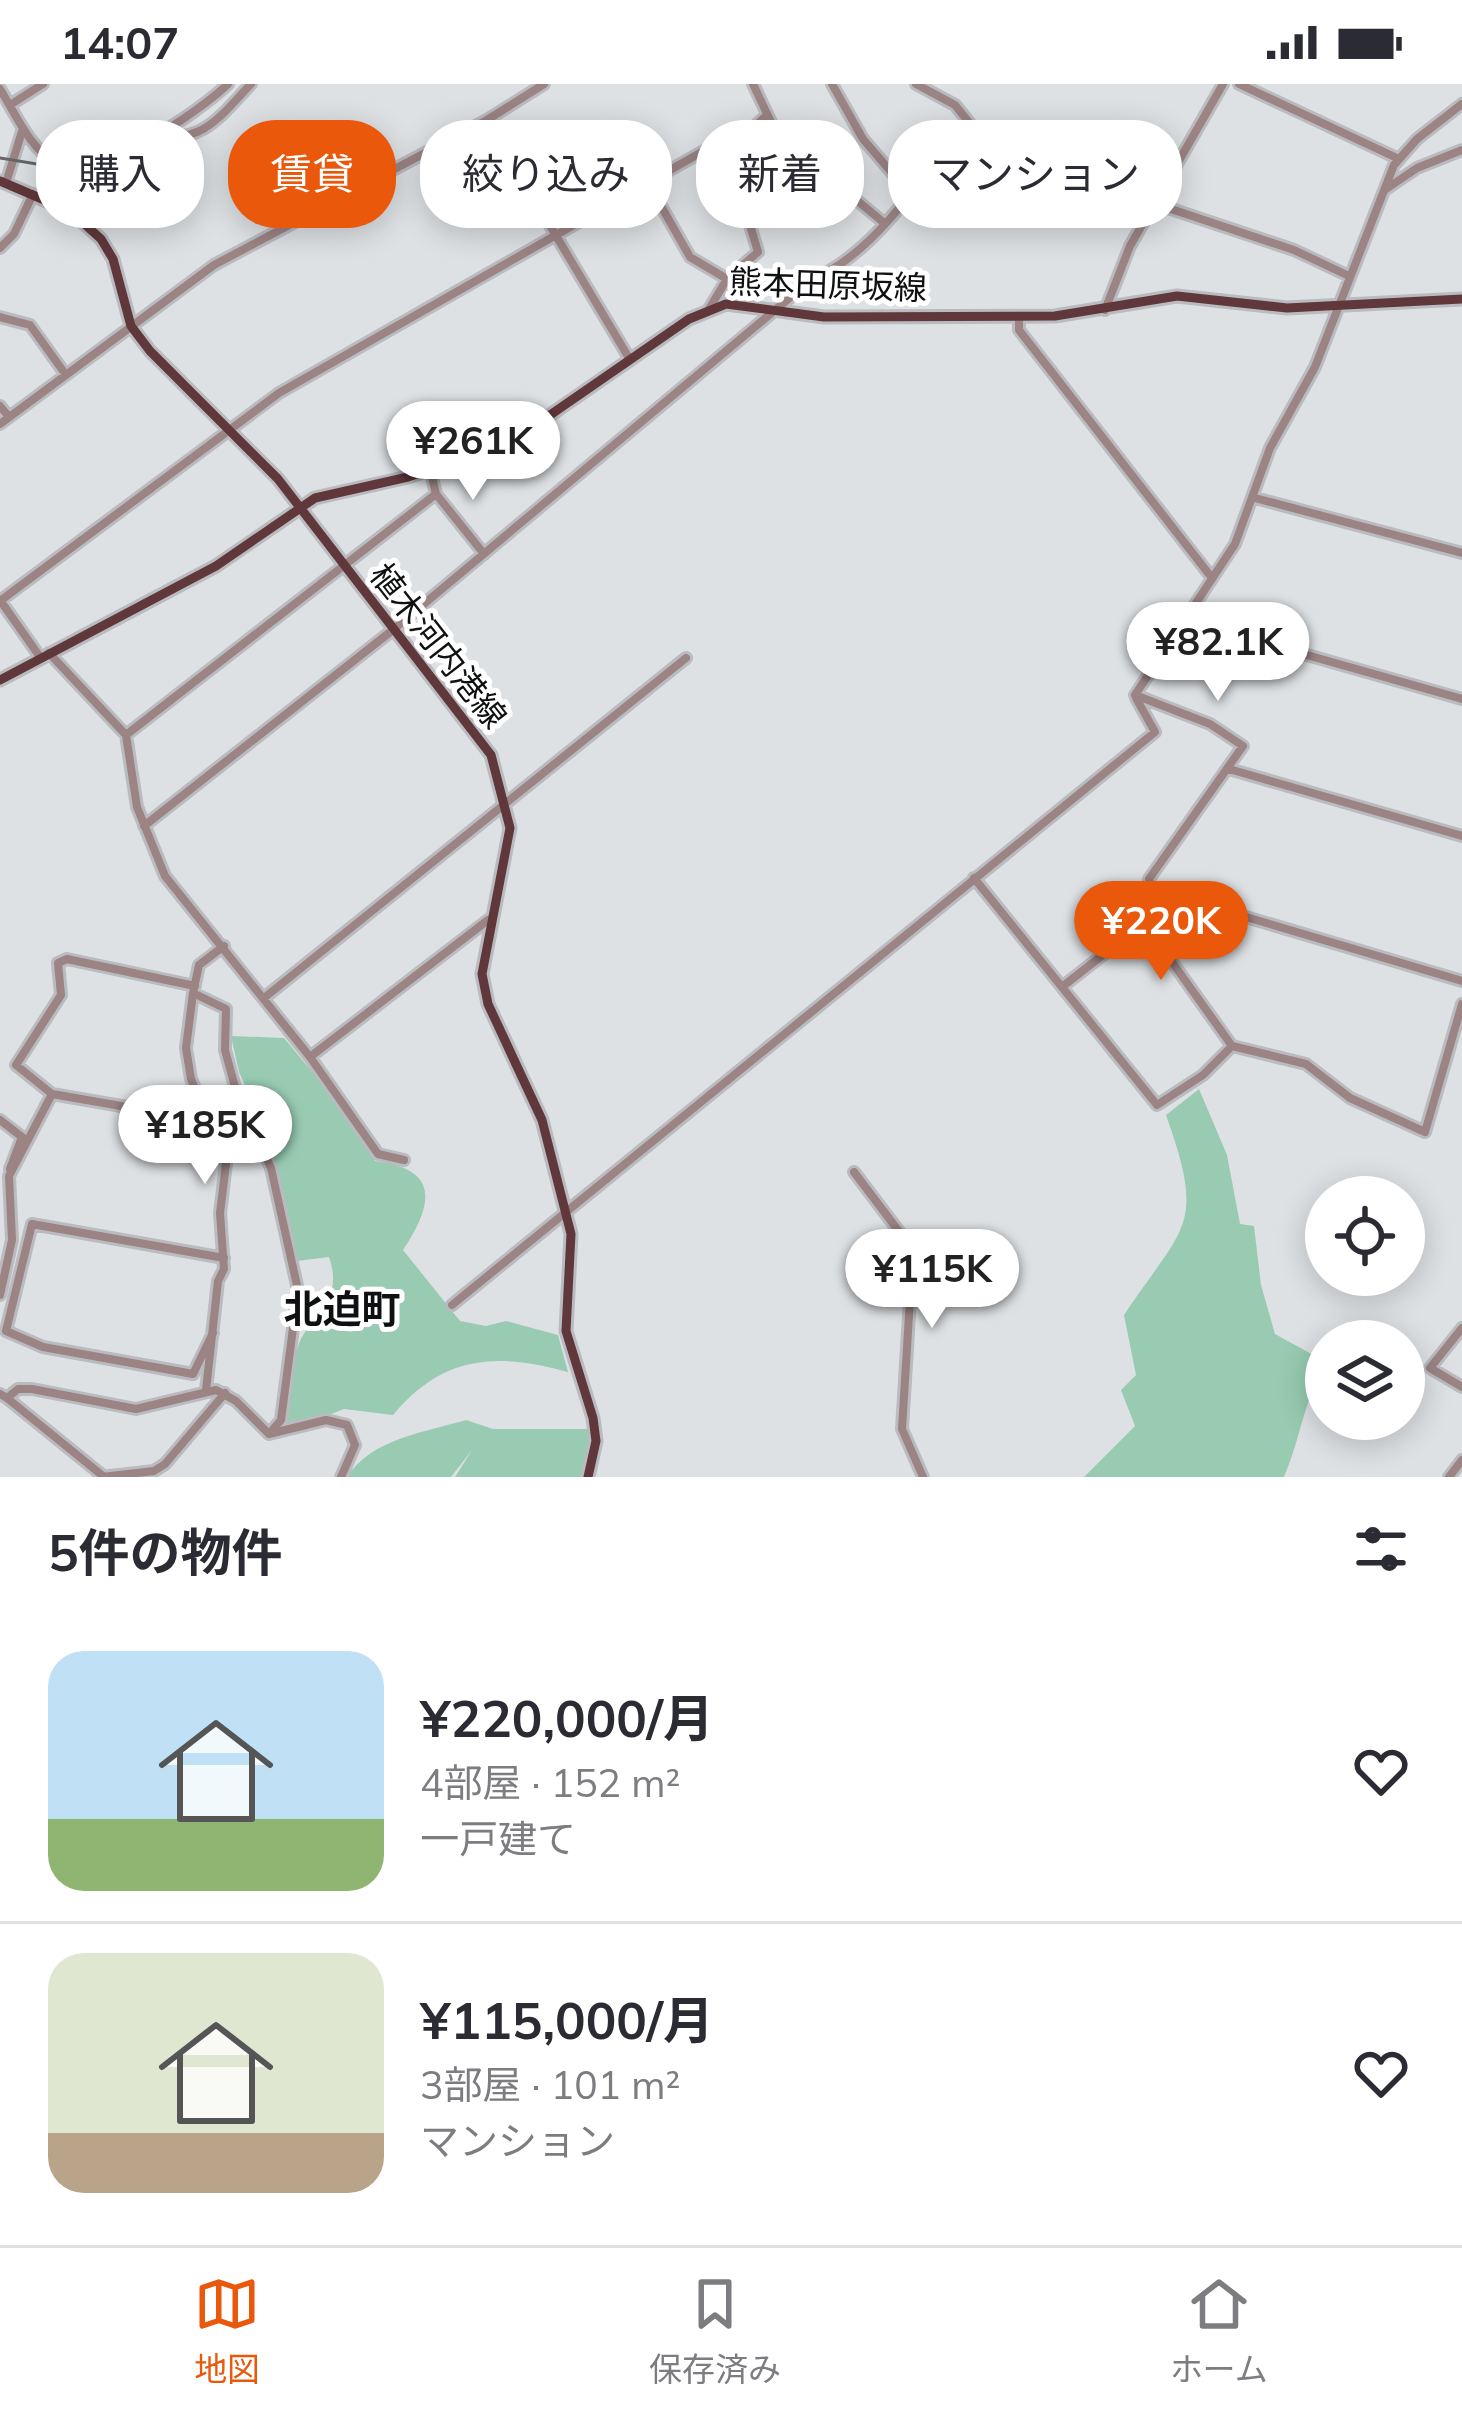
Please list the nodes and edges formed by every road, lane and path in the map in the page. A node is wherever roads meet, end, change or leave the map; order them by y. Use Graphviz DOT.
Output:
graph roads {
  1 [pos="43,84"];
  2 [pos="228,84"];
  3 [pos="251,84"];
  4 [pos="544,84"];
  5 [pos="753,84"];
  6 [pos="832,84"];
  7 [pos="916,84"];
  8 [pos="1223,84"];
  9 [pos="1239,84"];
  10 [pos="0,89"];
  11 [pos="10,104"];
  12 [pos="1462,104"];
  13 [pos="765,117"];
  14 [pos="186,120"];
  15 [pos="487,120"];
  16 [pos="762,120"];
  17 [pos="966,120"];
  18 [pos="24,127"];
  19 [pos="204,130"];
  20 [pos="36,142"];
  21 [pos="1462,150"];
  22 [pos="1182,154"];
  23 [pos="420,156"];
  24 [pos="1399,159"];
  25 [pos="888,168"];
  26 [pos="3,182"];
  27 [pos="1385,190"];
  28 [pos="33,194"];
  29 [pos="1182,213"];
  30 [pos="888,219"];
  31 [pos="884,223"];
  32 [pos="672,226"];
  33 [pos="554,228"];
  34 [pos="569,228"];
  35 [pos="751,228"];
  36 [pos="1142,228"];
  37 [pos="558,234"];
  38 [pos="0,248"];
  39 [pos="1348,276"];
  40 [pos="727,279"];
  41 [pos="1462,299"];
  42 [pos="1336,306"];
  43 [pos="710,309"];
  44 [pos="776,311"];
  45 [pos="1104,312"];
  46 [pos="1019,316"];
  47 [pos="0,317"];
  48 [pos="131,326"];
  49 [pos="629,358"];
  50 [pos="66,375"];
  51 [pos="0,406"];
  52 [pos="4,421"];
  53 [pos="229,431"];
  54 [pos="430,469"];
  55 [pos="436,494"];
  56 [pos="1254,498"];
  57 [pos="302,508"];
  58 [pos="1462,553"];
  59 [pos="484,554"];
  60 [pos="342,566"];
  61 [pos="1212,578"];
  62 [pos="0,600"];
  63 [pos="1187,621"];
  64 [pos="394,629"];
  65 [pos="45,655"];
  66 [pos="686,658"];
  67 [pos="0,680"];
  68 [pos="1135,695"];
  69 [pos="1462,699"];
  70 [pos="127,735"];
  71 [pos="1228,769"];
  72 [pos="506,802"];
  73 [pos="144,826"];
  74 [pos="1462,836"];
  75 [pos="974,878"];
  76 [pos="1154,890"];
  77 [pos="1169,896"];
  78 [pos="1161,909"];
  79 [pos="488,920"];
  80 [pos="224,946"];
  81 [pos="1462,981"];
  82 [pos="1062,987"];
  83 [pos="194,990"];
  84 [pos="264,998"];
  85 [pos="1462,1004"];
  86 [pos="1232,1046"];
  87 [pos="310,1057"];
  88 [pos="52,1094"];
  89 [pos="0,1120"];
  90 [pos="208,1121"];
  91 [pos="0,1160"];
  92 [pos="404,1160"];
  93 [pos="854,1172"];
  94 [pos="9,1176"];
  95 [pos="566,1216"];
  96 [pos="224,1258"];
  97 [pos="0,1295"];
  98 [pos="452,1305"];
  99 [pos="1462,1328"];
  100 [pos="213,1333"];
  101 [pos="1462,1388"];
  102 [pos="206,1390"];
  103 [pos="225,1393"];
  104 [pos="3,1396"];
  105 [pos="269,1434"];
  106 [pos="1462,1460"];
  107 [pos="103,1477"];
  108 [pos="341,1477"];
  109 [pos="588,1477"];
  110 [pos="923,1477"];
  111 [pos="1450,1477"];
  1 -- 11 [label="street"];
  2 -- 14 [label="street"];
  3 -- 19 [label="street"];
  4 -- 15 [label="street"];
  5 -- 13 [label="street"];
  6 -- 25 [label="street"];
  7 -- 17 [label="street"];
  8 -- 22 [label="street"];
  9 -- 24 [label="street"];
  10 -- 11 [label="street"];
  11 -- 18 [label="street"];
  12 -- 24 [label="street"];
  13 -- 16 [label="street"];
  13 -- 31 [label="street"];
  18 -- 20 [label="street"];
  18 -- 26 [label="street"];
  21 -- 27 [label="street"];
  23 -- 48 [label="street"];
  24 -- 27 [label="street"];
  26 -- 28 [label="main road, 植木河内港線"];
  27 -- 39 [label="street"];
  28 -- 38 [label="street"];
  28 -- 48 [label="main road, 植木河内港線"];
  29 -- 39 [label="street"];
  30 -- 31 [label="street"];
  31 -- 44 [label="street"];
  32 -- 40 [label="street"];
  33 -- 37 [label="street"];
  34 -- 37 [label="street"];
  35 -- 40 [label="street"];
  36 -- 45 [label="street"];
  37 -- 49 [label="street"];
  37 -- 53 [label="street"];
  39 -- 42 [label="street"];
  40 -- 43 [label="street"];
  41 -- 42 [label="main road, 熊本田原坂線"];
  42 -- 45 [label="main road, 熊本田原坂線"];
  42 -- 56 [label="street"];
  43 -- 44 [label="main road, 熊本田原坂線"];
  43 -- 49 [label="main road, 熊本田原坂線"];
  44 -- 46 [label="main road, 熊本田原坂線"];
  44 -- 59 [label="street"];
  45 -- 46 [label="main road, 熊本田原坂線"];
  46 -- 61 [label="street"];
  47 -- 50 [label="street"];
  48 -- 50 [label="street"];
  48 -- 53 [label="main road, 植木河内港線"];
  49 -- 54 [label="main road, 熊本田原坂線"];
  50 -- 52 [label="street"];
  51 -- 52 [label="street"];
  53 -- 57 [label="main road, 植木河内港線"];
  53 -- 62 [label="street"];
  54 -- 55 [label="street"];
  54 -- 57 [label="main road, 熊本田原坂線"];
  55 -- 59 [label="street"];
  55 -- 60 [label="street"];
  56 -- 58 [label="street"];
  56 -- 61 [label="street"];
  57 -- 60 [label="main road, 植木河内港線"];
  57 -- 65 [label="main road, 熊本田原坂線"];
  59 -- 64 [label="street"];
  60 -- 64 [label="main road, 植木河内港線"];
  60 -- 70 [label="street"];
  61 -- 63 [label="street"];
  62 -- 65 [label="street"];
  63 -- 68 [label="street"];
  63 -- 69 [label="street"];
  64 -- 72 [label="main road, 植木河内港線"];
  64 -- 73 [label="street"];
  65 -- 67 [label="main road, 熊本田原坂線"];
  65 -- 70 [label="street"];
  66 -- 72 [label="street"];
  68 -- 71 [label="street"];
  68 -- 75 [label="street"];
  70 -- 73 [label="street"];
  71 -- 74 [label="street"];
  71 -- 76 [label="street"];
  72 -- 79 [label="main road, 植木河内港線"];
  72 -- 84 [label="street"];
  73 -- 80 [label="street"];
  75 -- 82 [label="street"];
  75 -- 95 [label="street"];
  76 -- 77 [label="street"];
  76 -- 78 [label="street"];
  77 -- 78 [label="street"];
  77 -- 81 [label="street"];
  78 -- 82 [label="street"];
  78 -- 86 [label="street"];
  79 -- 87 [label="street"];
  79 -- 95 [label="main road, 植木河内港線"];
  80 -- 83 [label="street"];
  80 -- 84 [label="street"];
  82 -- 86 [label="street"];
  83 -- 88 [label="street"];
  83 -- 90 [label="street"];
  83 -- 105 [label="street"];
  84 -- 87 [label="street"];
  85 -- 86 [label="street"];
  87 -- 92 [label="street"];
  88 -- 90 [label="street"];
  88 -- 94 [label="street"];
  89 -- 94 [label="street"];
  90 -- 96 [label="street"];
  91 -- 94 [label="street"];
  93 -- 110 [label="street"];
  94 -- 97 [label="street"];
  95 -- 98 [label="street"];
  95 -- 109 [label="main road, 植木河内港線"];
  96 -- 100 [label="street"];
  96 -- 100 [label="street"];
  99 -- 101 [label="street"];
  100 -- 102 [label="street"];
  102 -- 103 [label="street"];
  102 -- 104 [label="street"];
  103 -- 105 [label="street"];
  103 -- 107 [label="street"];
  104 -- 107 [label="street"];
  105 -- 108 [label="street"];
  106 -- 111 [label="street"];
}
